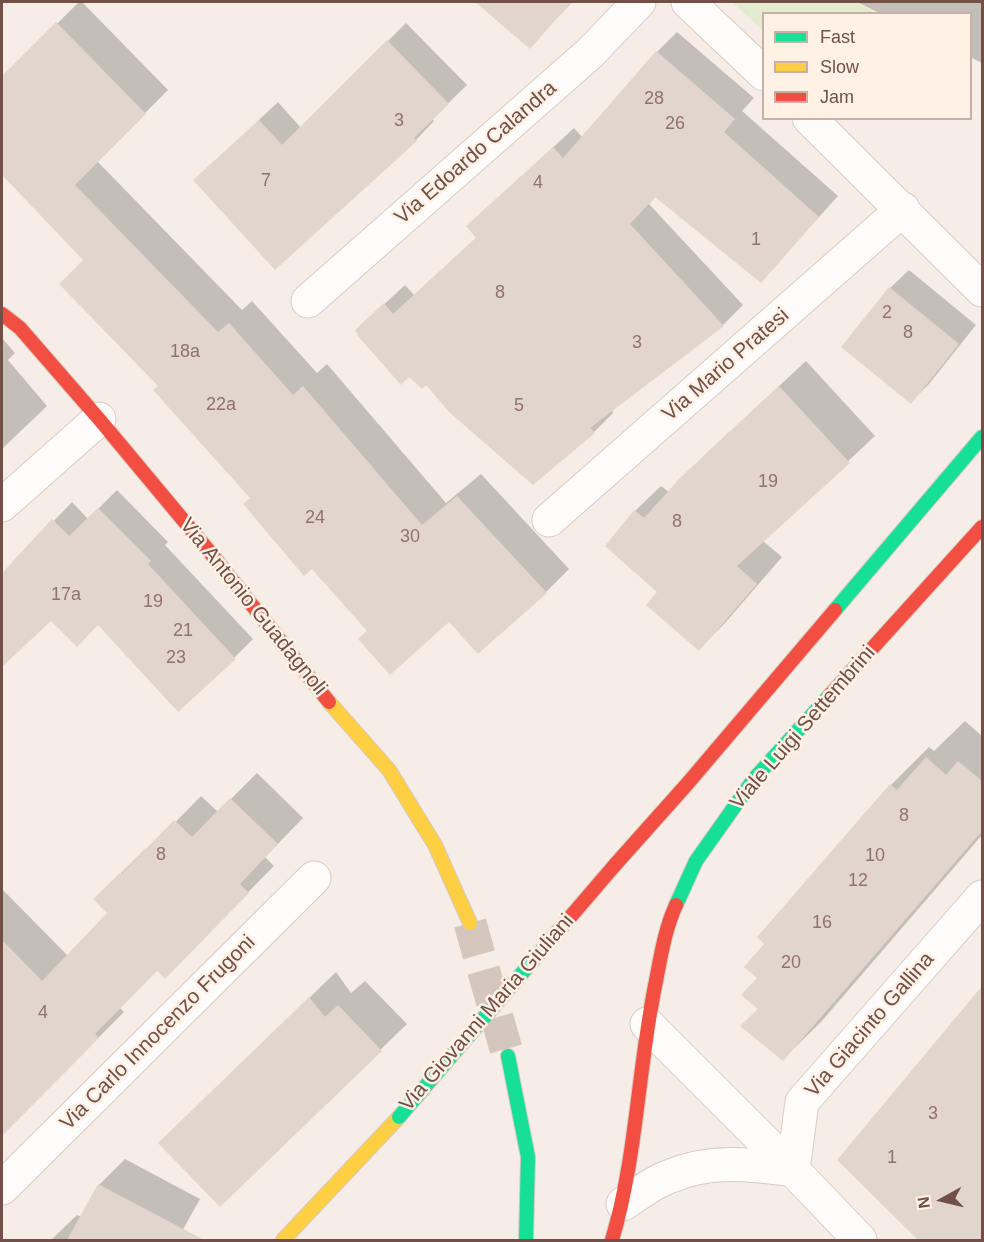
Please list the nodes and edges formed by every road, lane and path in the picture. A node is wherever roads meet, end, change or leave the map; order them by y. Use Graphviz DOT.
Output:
graph roads {
  1 [pos="639,2"];
  2 [pos="688,2"];
  3 [pos="762,72"];
  4 [pos="811,120"];
  5 [pos="903,209"];
  6 [pos="979,279"];
  7 [pos="308,301"];
  8 [pos="2,314"];
  9 [pos="99,418"];
  10 [pos="982,437"];
  11 [pos="2,506"];
  12 [pos="549,520"];
  13 [pos="982,527"];
  14 [pos="314,878"];
  15 [pos="982,897"];
  16 [pos="471,923"];
  17 [pos="647,1024"];
  18 [pos="508,1056"];
  19 [pos="793,1170"];
  20 [pos="2,1188"];
  21 [pos="623,1204"];
  22 [pos="283,1240"];
  23 [pos="526,1240"];
  24 [pos="612,1240"];
  25 [pos="860,1240"];
  1 -- 7 [label="street, Via Edoardo Calandra"];
  2 -- 3 [label="street"];
  4 -- 5 [label="street"];
  5 -- 6 [label="street"];
  5 -- 12 [label="street, Via Mario Pratesi"];
  8 -- 9 [label="main road, Via Antonio Guadagnoli"];
  9 -- 11 [label="street"];
  9 -- 16 [label="main road, Via Antonio Guadagnoli"];
  10 -- 22 [label="main road, Via Giovanni Maria Giuliani, bridge"];
  13 -- 17 [label="main road, Viale Luigi Settembrini"];
  14 -- 20 [label="street, Via Carlo Innocenzo Frugoni"];
  15 -- 19 [label="street, Via Giacinto Gallina"];
  17 -- 19 [label="street"];
  17 -- 21 [label="main road"];
  18 -- 23 [label="main road"];
  19 -- 21 [label="street"];
  19 -- 25 [label="street"];
  21 -- 24 [label="main road"];
}
